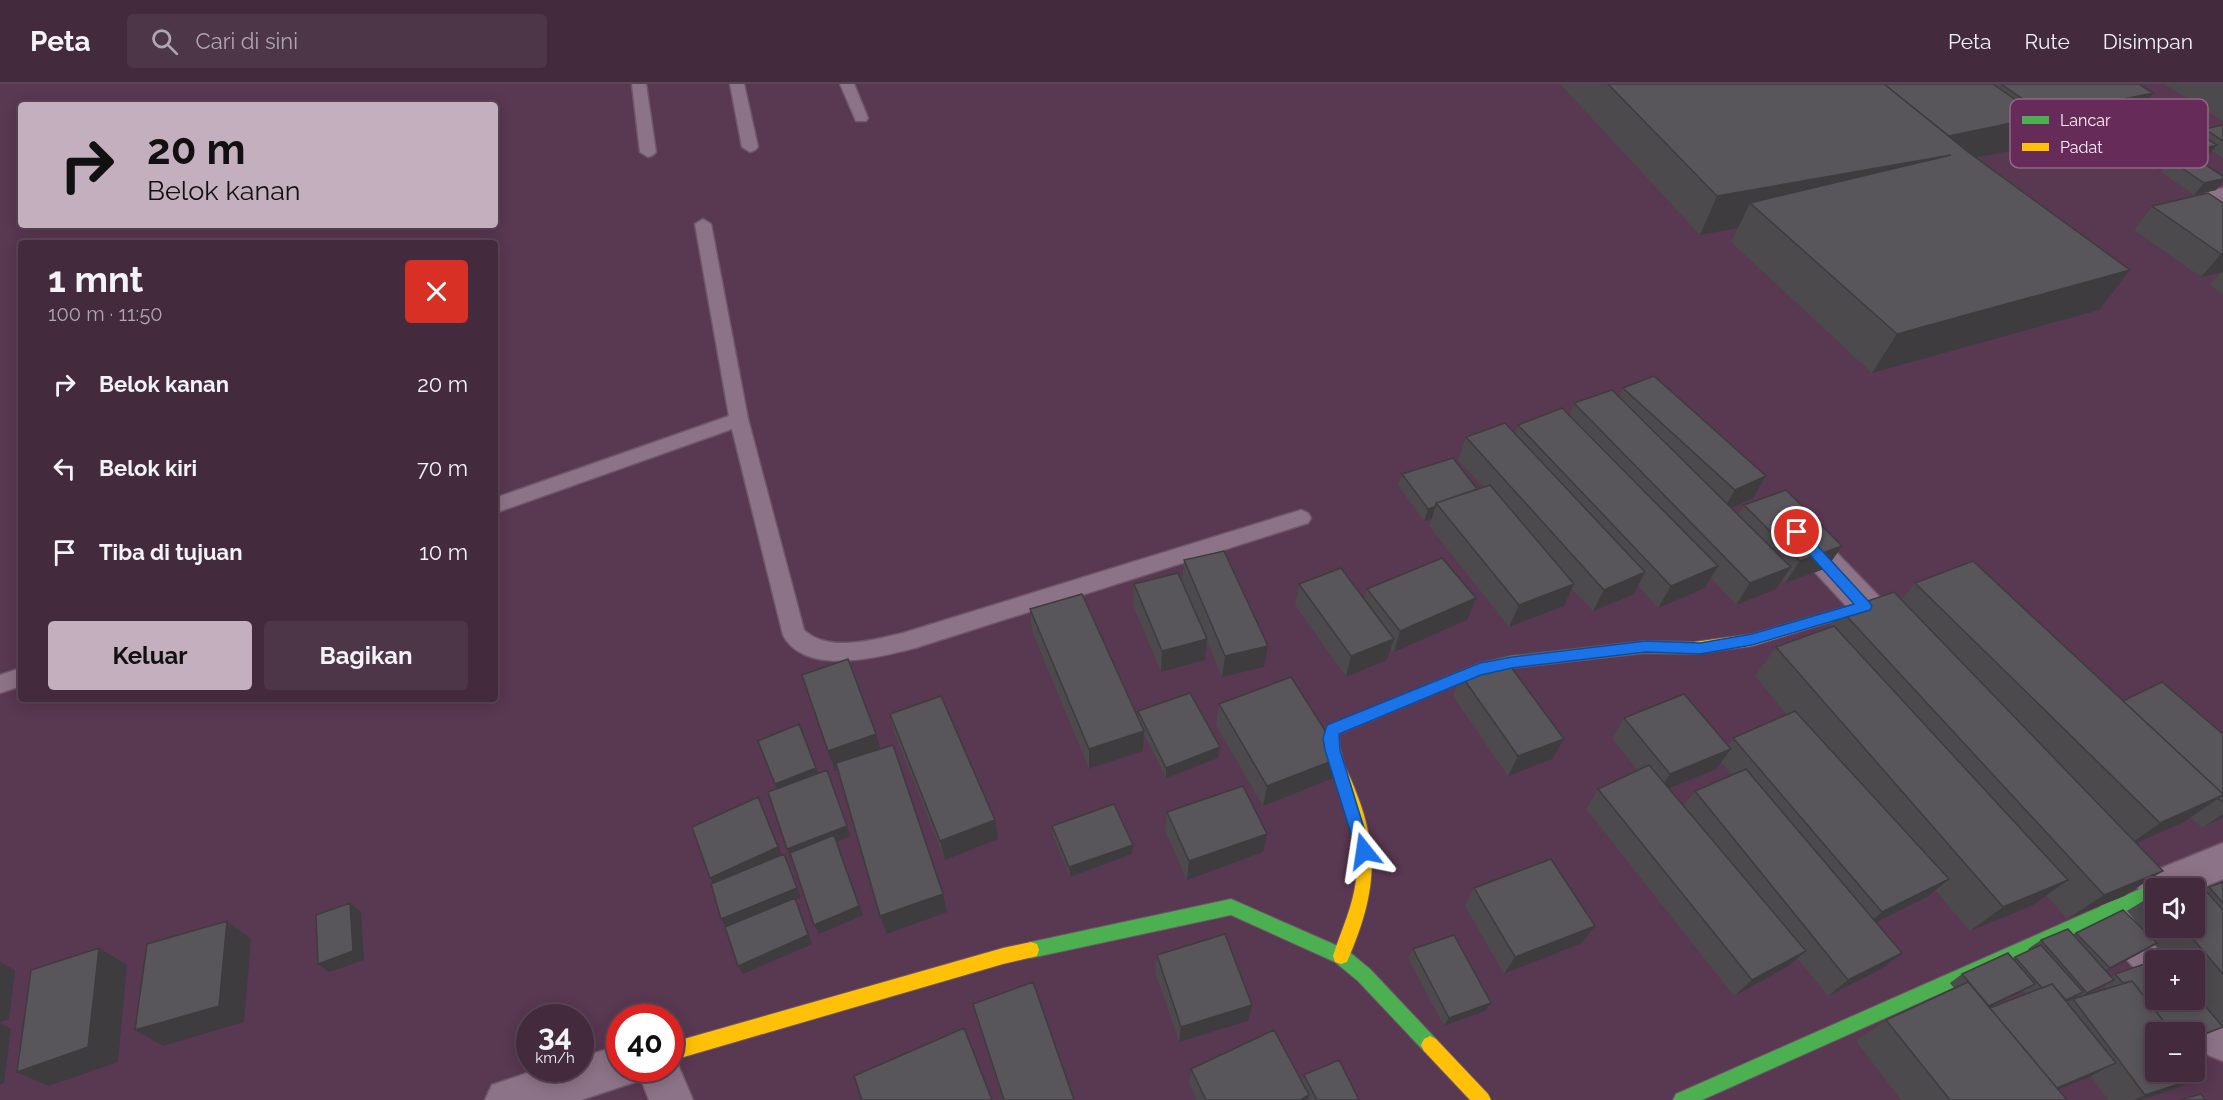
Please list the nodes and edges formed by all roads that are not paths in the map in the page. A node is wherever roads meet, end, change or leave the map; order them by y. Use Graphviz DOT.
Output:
graph roads {
  1 [pos="639,84"];
  2 [pos="736,84"];
  3 [pos="847,84"];
  4 [pos="861,118"];
  5 [pos="750,147"];
  6 [pos="648,152"];
  7 [pos="703,224"];
  8 [pos="739,418"];
  9 [pos="498,505"];
  10 [pos="1301,518"];
  11 [pos="1797,532"];
  12 [pos="1865,606"];
  13 [pos="1908,648"];
  14 [pos="18,678"];
  15 [pos="0,684"];
  16 [pos="2223,861"];
  17 [pos="2168,878"];
  18 [pos="2145,887"];
  19 [pos="2108,909"];
  20 [pos="2145,951"];
  21 [pos="1341,956"];
  22 [pos="2197,1010"];
  23 [pos="2223,1040"];
  24 [pos="684,1048"];
  25 [pos="606,1071"];
  26 [pos="664,1082"];
  27 [pos="507,1100"];
  28 [pos="671,1100"];
  29 [pos="1482,1100"];
  30 [pos="1682,1100"];
  1 -- 6 [label="lane"];
  2 -- 5 [label="lane"];
  3 -- 4 [label="lane"];
  7 -- 8 [label="lane"];
  8 -- 9 [label="lane"];
  8 -- 10 [label="lane"];
  11 -- 12 [label="street"];
  12 -- 13 [label="street"];
  12 -- 21 [label="street"];
  14 -- 15 [label="lane"];
  16 -- 17 [label="street"];
  18 -- 19 [label="street"];
  19 -- 20 [label="street"];
  19 -- 30 [label="street"];
  21 -- 24 [label="street"];
  21 -- 29 [label="street"];
  22 -- 23 [label="street"];
  25 -- 27 [label="street"];
  26 -- 28 [label="street"];
}
